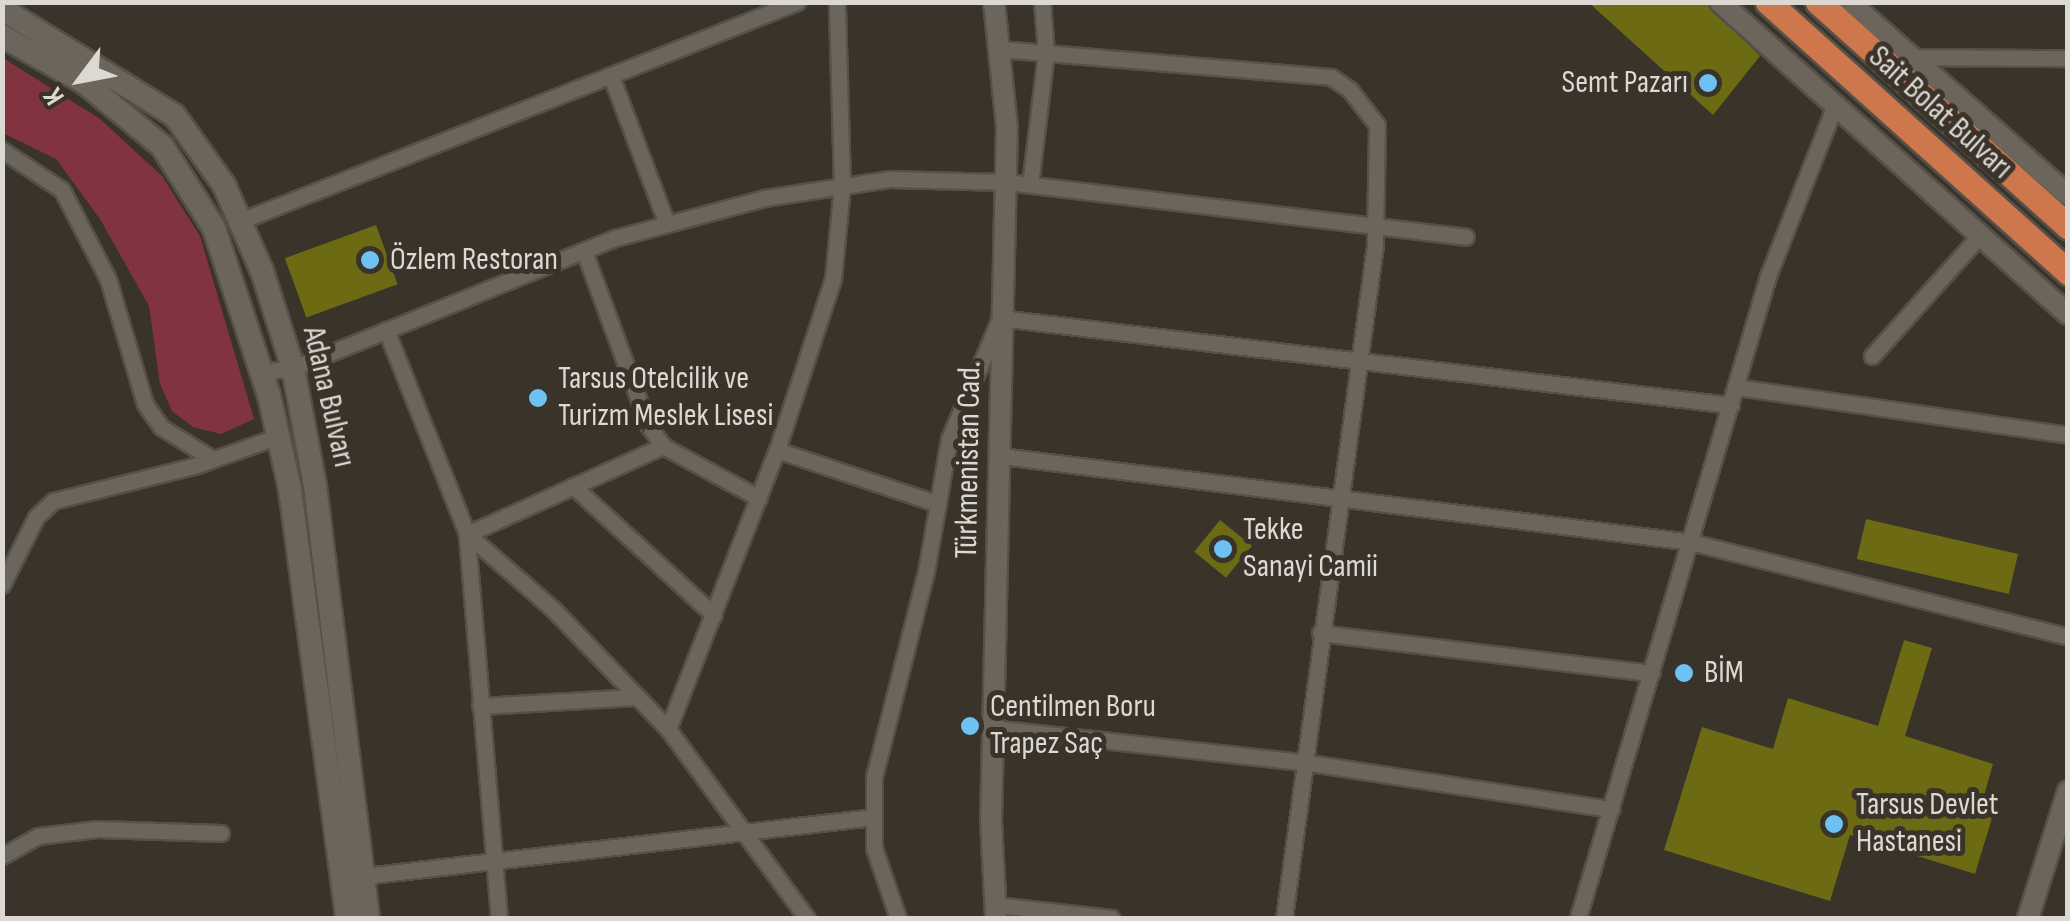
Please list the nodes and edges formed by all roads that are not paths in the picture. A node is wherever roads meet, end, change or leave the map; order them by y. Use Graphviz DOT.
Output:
graph roads {
  1 [pos="797,2"];
  2 [pos="837,2"];
  3 [pos="994,2"];
  4 [pos="1042,2"];
  5 [pos="1720,2"];
  6 [pos="1768,2"];
  7 [pos="1818,2"];
  8 [pos="1850,2"];
  9 [pos="2,9"];
  10 [pos="2,36"];
  11 [pos="999,49"];
  12 [pos="1046,53"];
  13 [pos="1911,56"];
  14 [pos="2068,58"];
  15 [pos="611,76"];
  16 [pos="1835,106"];
  17 [pos="2,150"];
  18 [pos="1006,182"];
  19 [pos="1030,185"];
  20 [pos="842,186"];
  21 [pos="2068,195"];
  22 [pos="240,220"];
  23 [pos="1377,221"];
  24 [pos="668,224"];
  25 [pos="2068,226"];
  26 [pos="1980,236"];
  27 [pos="1466,237"];
  28 [pos="584,251"];
  29 [pos="2068,272"];
  30 [pos="2068,314"];
  31 [pos="1000,318"];
  32 [pos="386,330"];
  33 [pos="1872,356"];
  34 [pos="1358,360"];
  35 [pos="293,368"];
  36 [pos="262,372"];
  37 [pos="1736,388"];
  38 [pos="1730,405"];
  39 [pos="2068,435"];
  40 [pos="279,436"];
  41 [pos="663,446"];
  42 [pos="777,450"];
  43 [pos="1001,456"];
  44 [pos="211,458"];
  45 [pos="573,486"];
  46 [pos="1339,496"];
  47 [pos="759,498"];
  48 [pos="938,504"];
  49 [pos="467,534"];
  50 [pos="1691,542"];
  51 [pos="2,585"];
  52 [pos="714,615"];
  53 [pos="1320,634"];
  54 [pos="2068,637"];
  55 [pos="1652,672"];
  56 [pos="637,697"];
  57 [pos="480,706"];
  58 [pos="993,728"];
  59 [pos="668,729"];
  60 [pos="1303,762"];
  61 [pos="2068,792"];
  62 [pos="1611,808"];
  63 [pos="874,817"];
  64 [pos="220,833"];
  65 [pos="746,835"];
  66 [pos="2,856"];
  67 [pos="494,858"];
  68 [pos="364,876"];
  69 [pos="996,912"];
  70 [pos="346,918"];
  71 [pos="368,918"];
  72 [pos="500,918"];
  73 [pos="807,918"];
  74 [pos="898,918"];
  75 [pos="1112,918"];
  76 [pos="1284,918"];
  77 [pos="1578,918"];
  78 [pos="2028,918"];
  1 -- 15 [label="street"];
  2 -- 20 [label="street"];
  3 -- 11 [label="street, Türkmenistan Cad."];
  4 -- 12 [label="street"];
  5 -- 16 [label="street"];
  6 -- 29 [label="highway, Sait Bolat Bulvarı"];
  7 -- 25 [label="highway"];
  8 -- 13 [label="street"];
  9 -- 22 [label="main road, Adana Bulvarı"];
  10 -- 36 [label="main road, Adana Bulvarı"];
  11 -- 12 [label="street"];
  11 -- 18 [label="street, Türkmenistan Cad."];
  12 -- 19 [label="street"];
  12 -- 23 [label="street"];
  13 -- 14 [label="street"];
  13 -- 21 [label="street"];
  15 -- 22 [label="street"];
  15 -- 24 [label="street"];
  16 -- 26 [label="street"];
  16 -- 37 [label="street"];
  17 -- 44 [label="street"];
  18 -- 19 [label="street"];
  18 -- 20 [label="street"];
  18 -- 31 [label="street, Türkmenistan Cad."];
  19 -- 23 [label="street"];
  20 -- 24 [label="street"];
  20 -- 42 [label="street"];
  22 -- 35 [label="main road, Adana Bulvarı"];
  23 -- 27 [label="street"];
  23 -- 34 [label="street"];
  24 -- 28 [label="street"];
  26 -- 30 [label="street"];
  26 -- 33 [label="street"];
  28 -- 32 [label="street"];
  28 -- 41 [label="street"];
  31 -- 34 [label="street"];
  31 -- 43 [label="street, Türkmenistan Cad."];
  31 -- 48 [label="street"];
  32 -- 35 [label="street"];
  32 -- 49 [label="street"];
  34 -- 38 [label="street"];
  34 -- 46 [label="street"];
  35 -- 36 [label="street"];
  35 -- 68 [label="main road, Adana Bulvarı"];
  36 -- 40 [label="main road, Adana Bulvarı"];
  37 -- 38 [label="street"];
  37 -- 39 [label="street"];
  38 -- 50 [label="street"];
  40 -- 44 [label="street"];
  40 -- 70 [label="main road, Adana Bulvarı"];
  41 -- 45 [label="street"];
  41 -- 47 [label="street"];
  42 -- 47 [label="street"];
  42 -- 48 [label="street"];
  43 -- 46 [label="street"];
  43 -- 58 [label="street, Türkmenistan Cad."];
  44 -- 51 [label="street"];
  45 -- 49 [label="street"];
  45 -- 52 [label="street"];
  46 -- 50 [label="street"];
  46 -- 53 [label="street"];
  47 -- 52 [label="street"];
  48 -- 63 [label="street"];
  49 -- 56 [label="street"];
  49 -- 57 [label="street"];
  50 -- 54 [label="street"];
  50 -- 55 [label="street"];
  52 -- 59 [label="street"];
  53 -- 55 [label="street"];
  53 -- 60 [label="street"];
  55 -- 62 [label="street"];
  56 -- 57 [label="street"];
  56 -- 59 [label="street"];
  57 -- 67 [label="street"];
  58 -- 60 [label="street"];
  58 -- 69 [label="street, Türkmenistan Cad."];
  59 -- 65 [label="street"];
  60 -- 62 [label="street"];
  60 -- 76 [label="street"];
  61 -- 78 [label="street"];
  62 -- 77 [label="street"];
  63 -- 65 [label="street"];
  63 -- 74 [label="street"];
  64 -- 66 [label="street"];
  65 -- 67 [label="street"];
  65 -- 73 [label="street"];
  67 -- 68 [label="street"];
  67 -- 72 [label="street"];
  68 -- 71 [label="main road, Adana Bulvarı"];
  69 -- 75 [label="street"];
}
